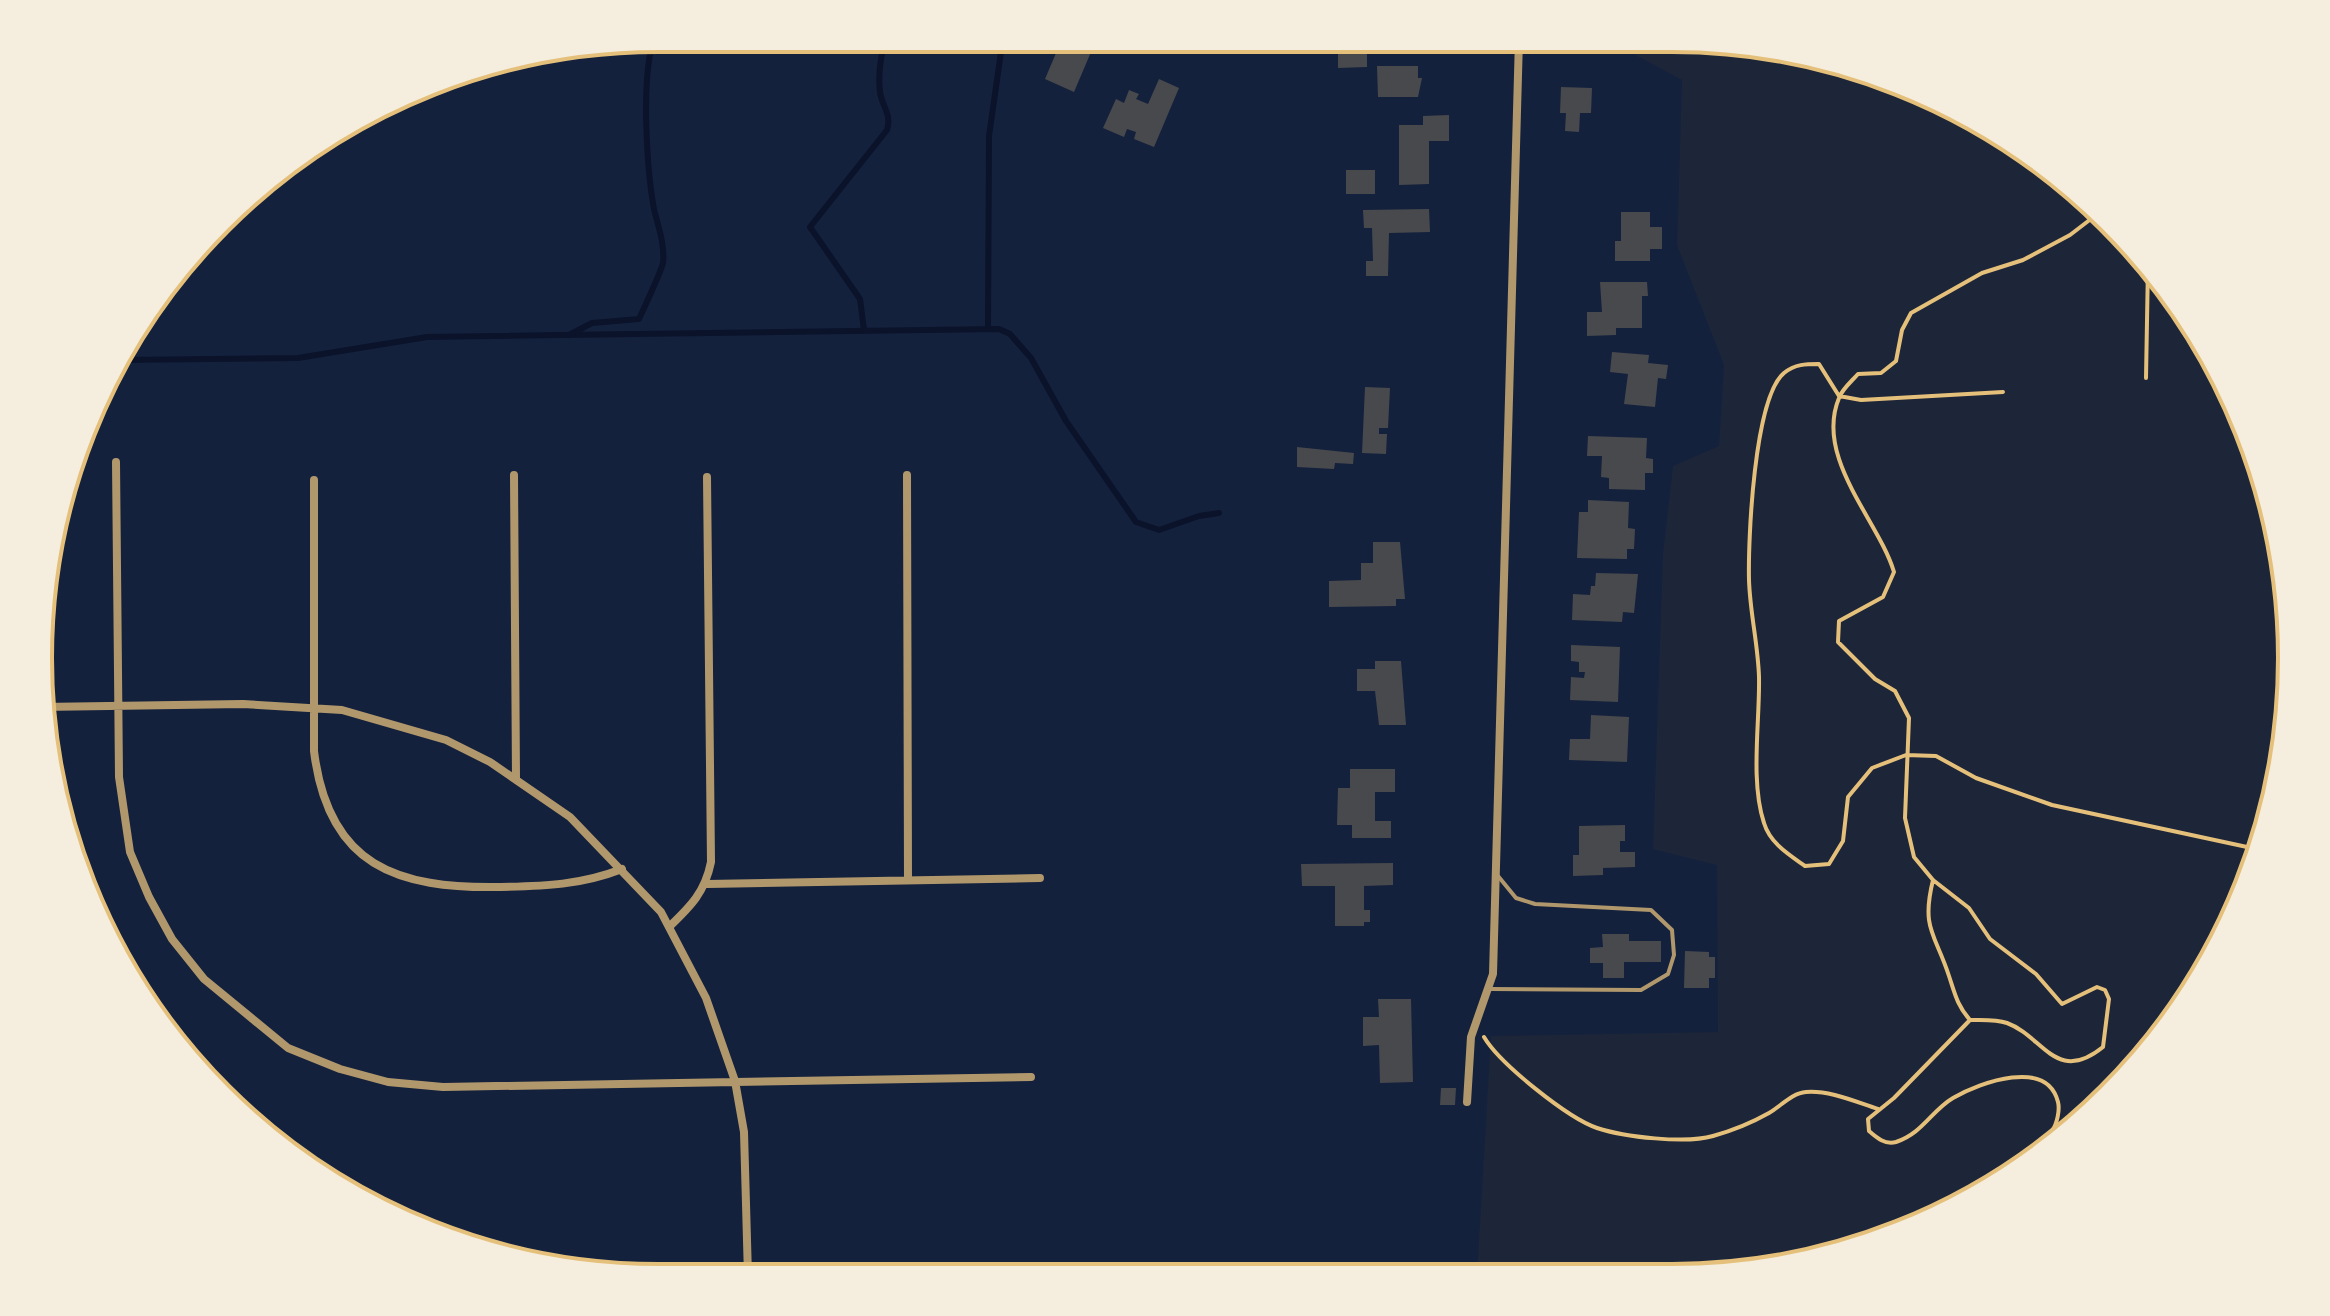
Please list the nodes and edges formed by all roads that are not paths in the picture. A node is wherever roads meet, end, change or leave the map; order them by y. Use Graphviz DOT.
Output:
graph roads {
  1 [pos="1519,52"];
  2 [pos="116,462"];
  3 [pos="514,475"];
  4 [pos="907,475"];
  5 [pos="707,477"];
  6 [pos="314,480"];
  7 [pos="117,705"];
  8 [pos="54,707"];
  9 [pos="316,707"];
  10 [pos="516,779"];
  11 [pos="622,869"];
  12 [pos="1496,874"];
  13 [pos="1040,878"];
  14 [pos="908,880"];
  15 [pos="707,884"];
  16 [pos="669,927"];
  17 [pos="1490,989"];
  18 [pos="1031,1077"];
  19 [pos="735,1081"];
  20 [pos="1467,1102"];
  21 [pos="748,1264"];
  1 -- 12 [label="street"];
  2 -- 7 [label="street"];
  3 -- 10 [label="street"];
  4 -- 14 [label="street"];
  5 -- 15 [label="street"];
  6 -- 9 [label="street"];
  7 -- 8 [label="street"];
  7 -- 9 [label="street"];
  7 -- 19 [label="street"];
  9 -- 10 [label="street"];
  9 -- 11 [label="street"];
  10 -- 11 [label="street"];
  11 -- 16 [label="street"];
  12 -- 17 [label="street"];
  12 -- 17 [label="lane"];
  13 -- 14 [label="street"];
  14 -- 15 [label="street"];
  15 -- 16 [label="street"];
  16 -- 19 [label="street"];
  17 -- 20 [label="street"];
  18 -- 19 [label="street"];
  19 -- 21 [label="street"];
}
